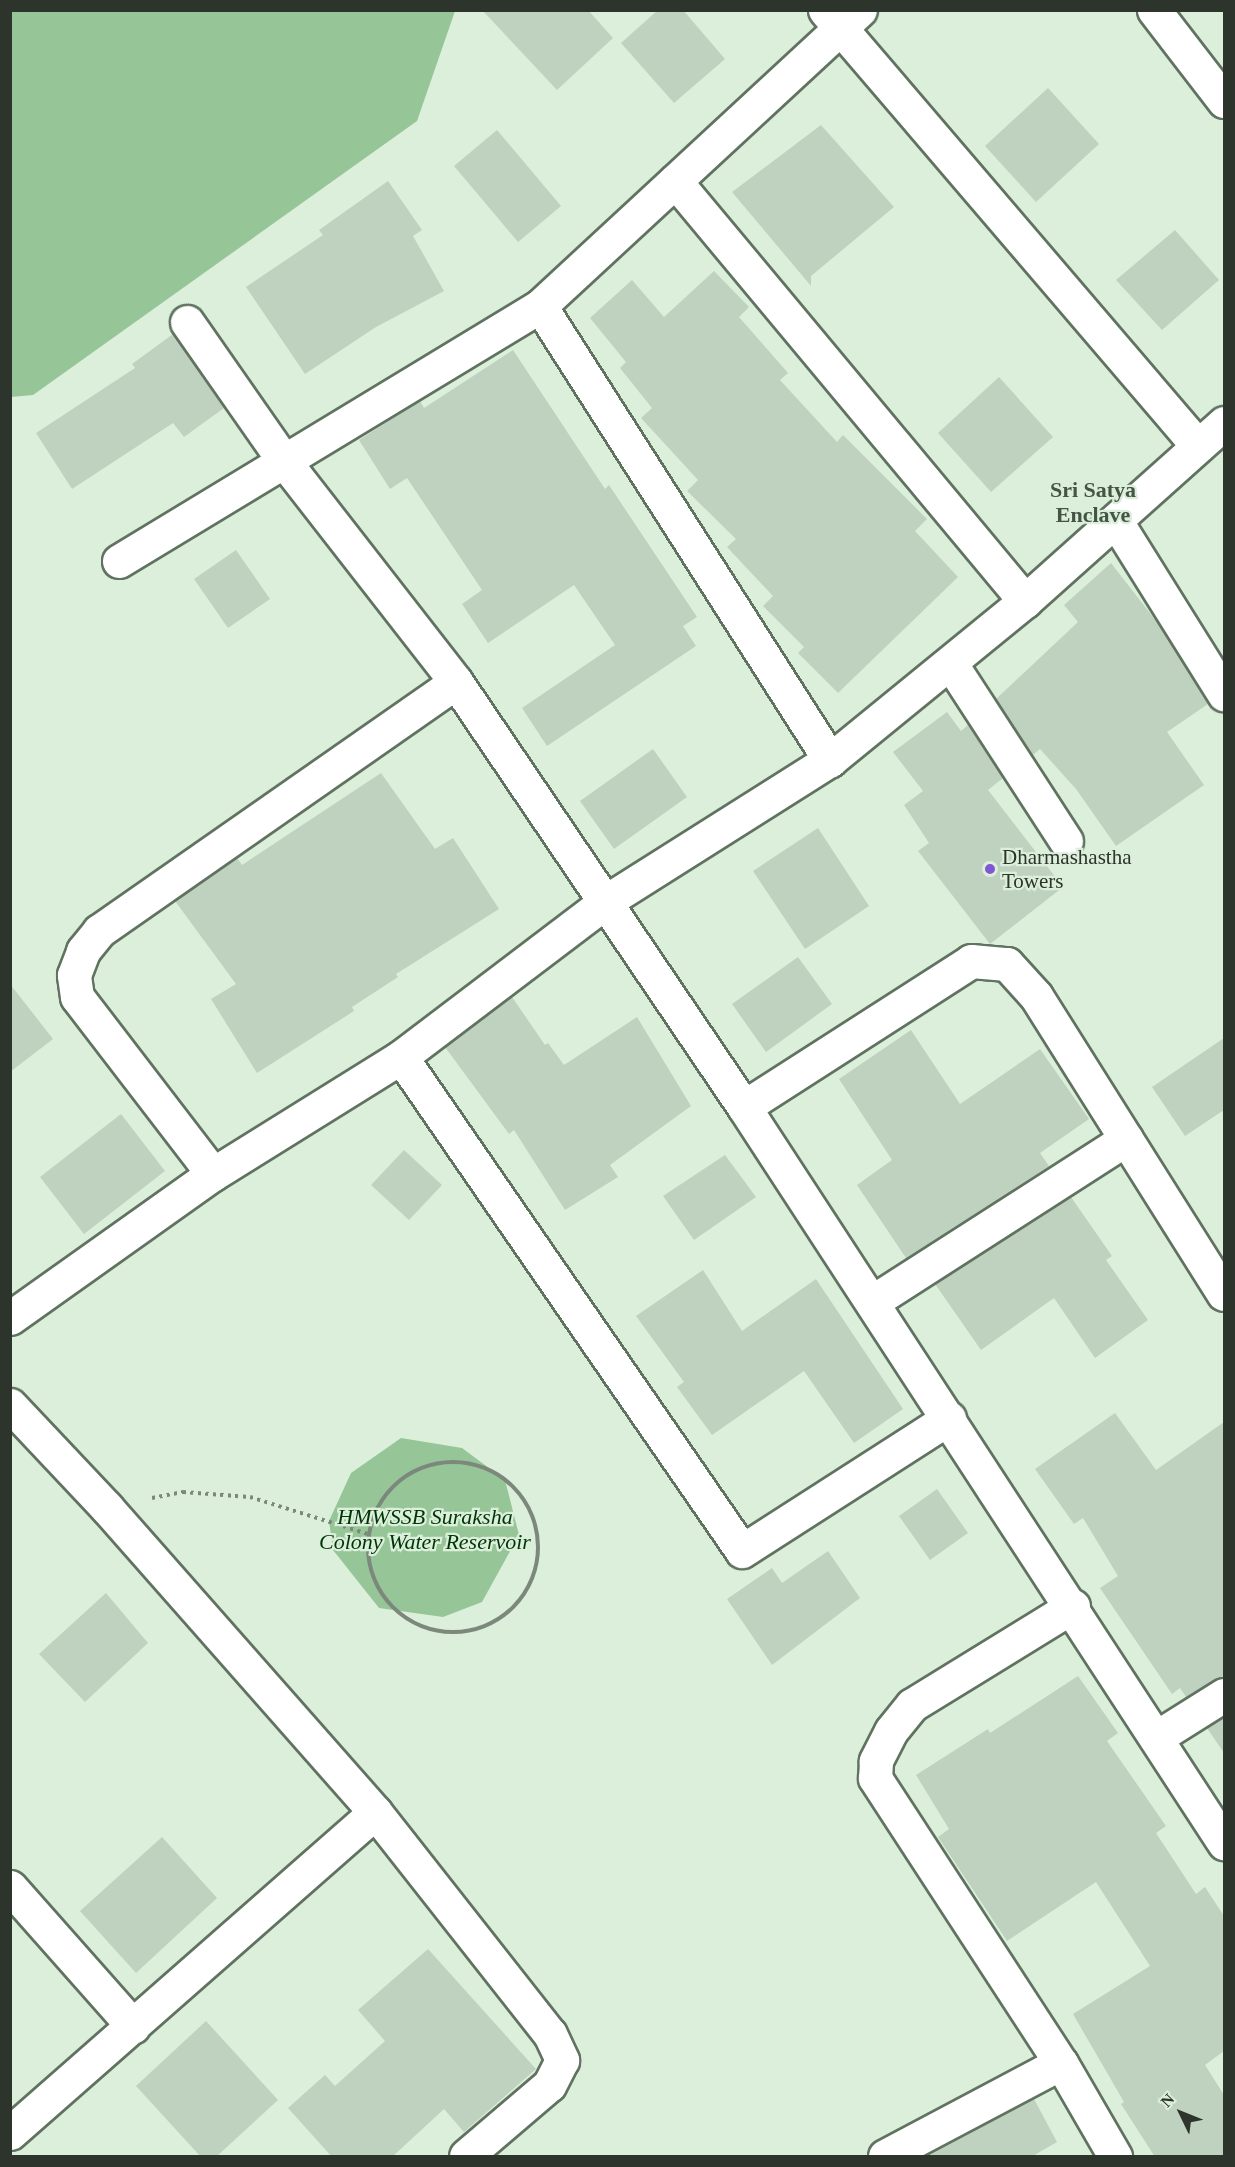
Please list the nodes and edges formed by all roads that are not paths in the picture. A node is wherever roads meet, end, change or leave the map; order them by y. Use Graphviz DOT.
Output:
graph roads {
  1 [pos="1154,10"];
  2 [pos="842,17"];
  3 [pos="1224,101"];
  4 [pos="675,181"];
  5 [pos="540,306"];
  6 [pos="187,322"];
  7 [pos="1224,423"];
  8 [pos="1197,445"];
  9 [pos="284,462"];
  10 [pos="1117,523"];
  11 [pos="119,561"];
  12 [pos="1025,601"];
  13 [pos="951,664"];
  14 [pos="456,682"];
  15 [pos="1224,694"];
  16 [pos="830,760"];
  17 [pos="1066,841"];
  18 [pos="605,902"];
  19 [pos="401,1057"];
  20 [pos="744,1107"];
  21 [pos="1126,1139"];
  22 [pos="213,1174"];
  23 [pos="1224,1294"];
  24 [pos="873,1302"];
  25 [pos="10,1318"];
  26 [pos="10,1405"];
  27 [pos="949,1418"];
  28 [pos="1072,1606"];
  29 [pos="1224,1695"];
  30 [pos="1157,1737"];
  31 [pos="375,1812"];
  32 [pos="1224,1843"];
  33 [pos="10,1887"];
  34 [pos="133,2026"];
  35 [pos="1062,2063"];
  36 [pos="10,2133"];
  37 [pos="465,2157"];
  38 [pos="885,2157"];
  39 [pos="1115,2157"];
  1 -- 3 [label="street"];
  2 -- 4 [label="street"];
  2 -- 8 [label="street"];
  4 -- 5 [label="street"];
  4 -- 12 [label="street"];
  5 -- 9 [label="street"];
  5 -- 16 [label="street"];
  6 -- 9 [label="street"];
  7 -- 8 [label="street"];
  8 -- 10 [label="street"];
  9 -- 11 [label="street"];
  9 -- 14 [label="street"];
  10 -- 12 [label="street"];
  10 -- 15 [label="street"];
  12 -- 13 [label="street"];
  13 -- 16 [label="street"];
  13 -- 17 [label="street"];
  14 -- 18 [label="street"];
  14 -- 22 [label="street"];
  16 -- 18 [label="street"];
  18 -- 19 [label="street"];
  18 -- 20 [label="street"];
  19 -- 22 [label="street"];
  19 -- 27 [label="street"];
  20 -- 21 [label="street"];
  20 -- 24 [label="street"];
  21 -- 23 [label="street"];
  21 -- 24 [label="street"];
  22 -- 25 [label="street"];
  24 -- 27 [label="street"];
  26 -- 31 [label="street"];
  27 -- 28 [label="street"];
  28 -- 30 [label="street"];
  28 -- 35 [label="street"];
  29 -- 30 [label="street"];
  30 -- 32 [label="street"];
  31 -- 34 [label="street"];
  31 -- 37 [label="street"];
  33 -- 34 [label="street"];
  34 -- 36 [label="street"];
  35 -- 38 [label="street"];
  35 -- 39 [label="street"];
}
